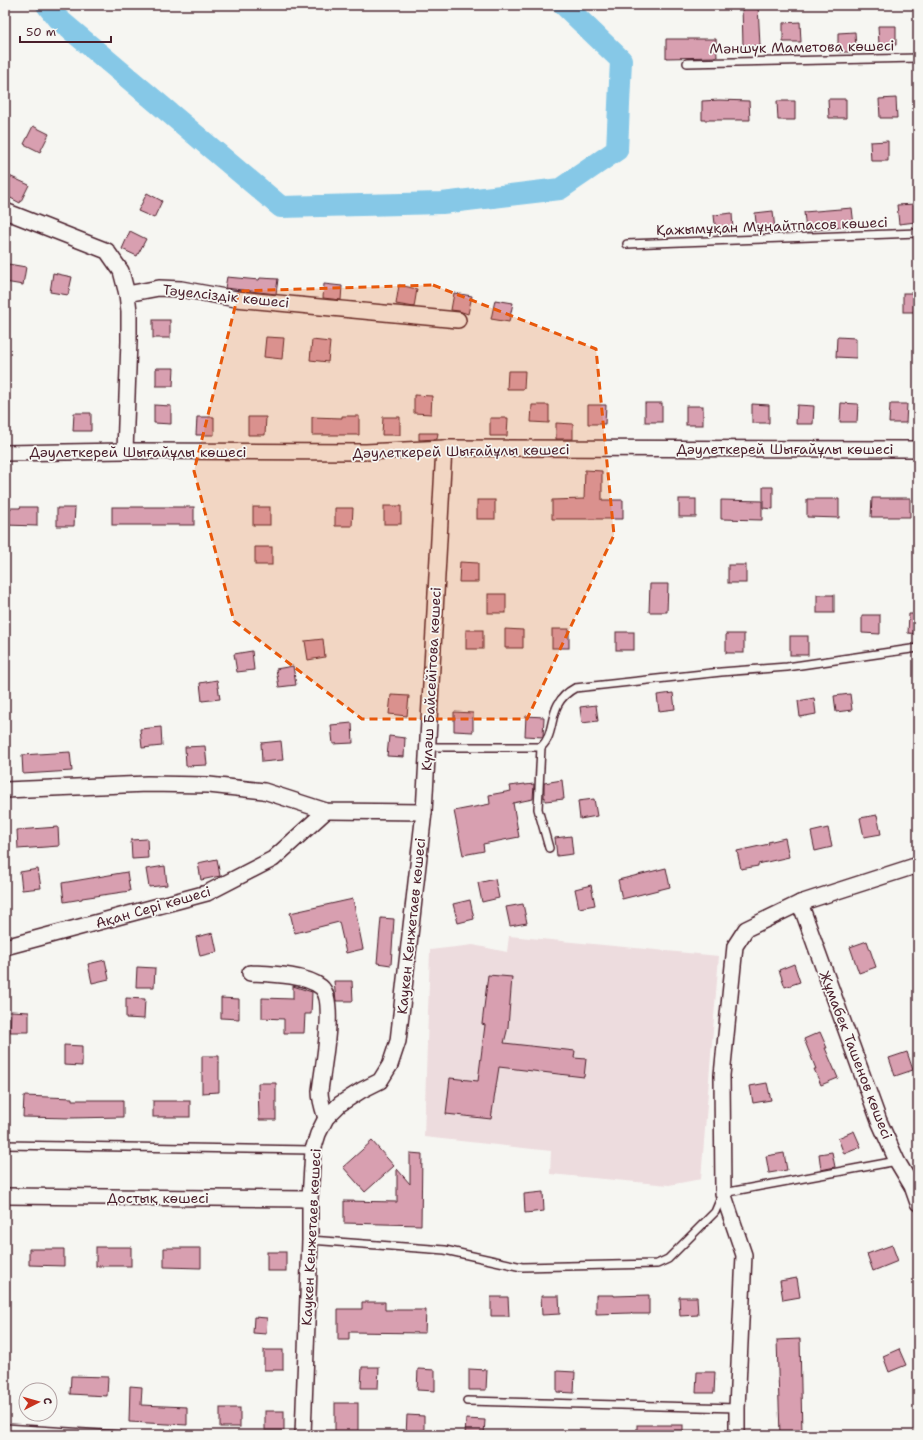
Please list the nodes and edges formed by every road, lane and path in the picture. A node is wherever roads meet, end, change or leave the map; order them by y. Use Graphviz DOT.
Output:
graph roads {
  1 [pos="918,58"];
  2 [pos="687,63"];
  3 [pos="5,211"];
  4 [pos="918,233"];
  5 [pos="627,244"];
  6 [pos="127,294"];
  7 [pos="458,320"];
  8 [pos="444,448"];
  9 [pos="918,449"];
  10 [pos="125,451"];
  11 [pos="5,453"];
  12 [pos="918,648"];
  13 [pos="427,747"];
  14 [pos="541,747"];
  15 [pos="5,790"];
  16 [pos="326,811"];
  17 [pos="424,812"];
  18 [pos="549,848"];
  19 [pos="918,865"];
  20 [pos="800,903"];
  21 [pos="5,947"];
  22 [pos="250,973"];
  23 [pos="326,1118"];
  24 [pos="5,1144"];
  25 [pos="313,1150"];
  26 [pos="897,1161"];
  27 [pos="723,1193"];
  28 [pos="5,1196"];
  29 [pos="310,1199"];
  30 [pos="918,1203"];
  31 [pos="310,1240"];
  32 [pos="467,1401"];
  33 [pos="737,1408"];
  34 [pos="5,1428"];
  35 [pos="120,1435"];
  36 [pos="303,1435"];
  37 [pos="737,1435"];
  1 -- 2 [label="lane, Мәншүк Маметова көшесі"];
  3 -- 6 [label="street"];
  4 -- 5 [label="lane, Қажымұқан Мұңайтпасов көшесі"];
  6 -- 7 [label="street, Тәуелсіздік көшесі"];
  6 -- 10 [label="street"];
  8 -- 9 [label="street, Дәулеткерей Шығайұлы көшесі"];
  8 -- 10 [label="street, Дәулеткерей Шығайұлы көшесі"];
  8 -- 13 [label="street, Күләш Байсейітова көшесі"];
  10 -- 11 [label="street, Дәулеткерей Шығайұлы көшесі"];
  12 -- 14 [label="lane"];
  13 -- 14 [label="lane"];
  13 -- 17 [label="street, Күләш Байсейітова көшесі"];
  14 -- 18 [label="lane"];
  15 -- 16 [label="street"];
  16 -- 17 [label="street"];
  16 -- 21 [label="street, Ақан Сері көшесі"];
  17 -- 23 [label="street, Каукен Кенжетаев көшесі"];
  19 -- 20 [label="street"];
  20 -- 26 [label="street, Жұмабек Ташенов көшесі"];
  20 -- 27 [label="street"];
  22 -- 23 [label="street"];
  23 -- 25 [label="street, Каукен Кенжетаев көшесі"];
  24 -- 25 [label="lane"];
  25 -- 29 [label="street, Каукен Кенжетаев көшесі"];
  26 -- 27 [label="lane"];
  26 -- 30 [label="street, Жұмабек Ташенов көшесі"];
  27 -- 31 [label="lane"];
  27 -- 33 [label="street"];
  28 -- 29 [label="street, Достық көшесі"];
  29 -- 31 [label="street, Каукен Кенжетаев көшесі"];
  31 -- 36 [label="street, Каукен Кенжетаев көшесі"];
  32 -- 33 [label="lane"];
  33 -- 37 [label="street"];
  34 -- 35 [label="lane"];
}
